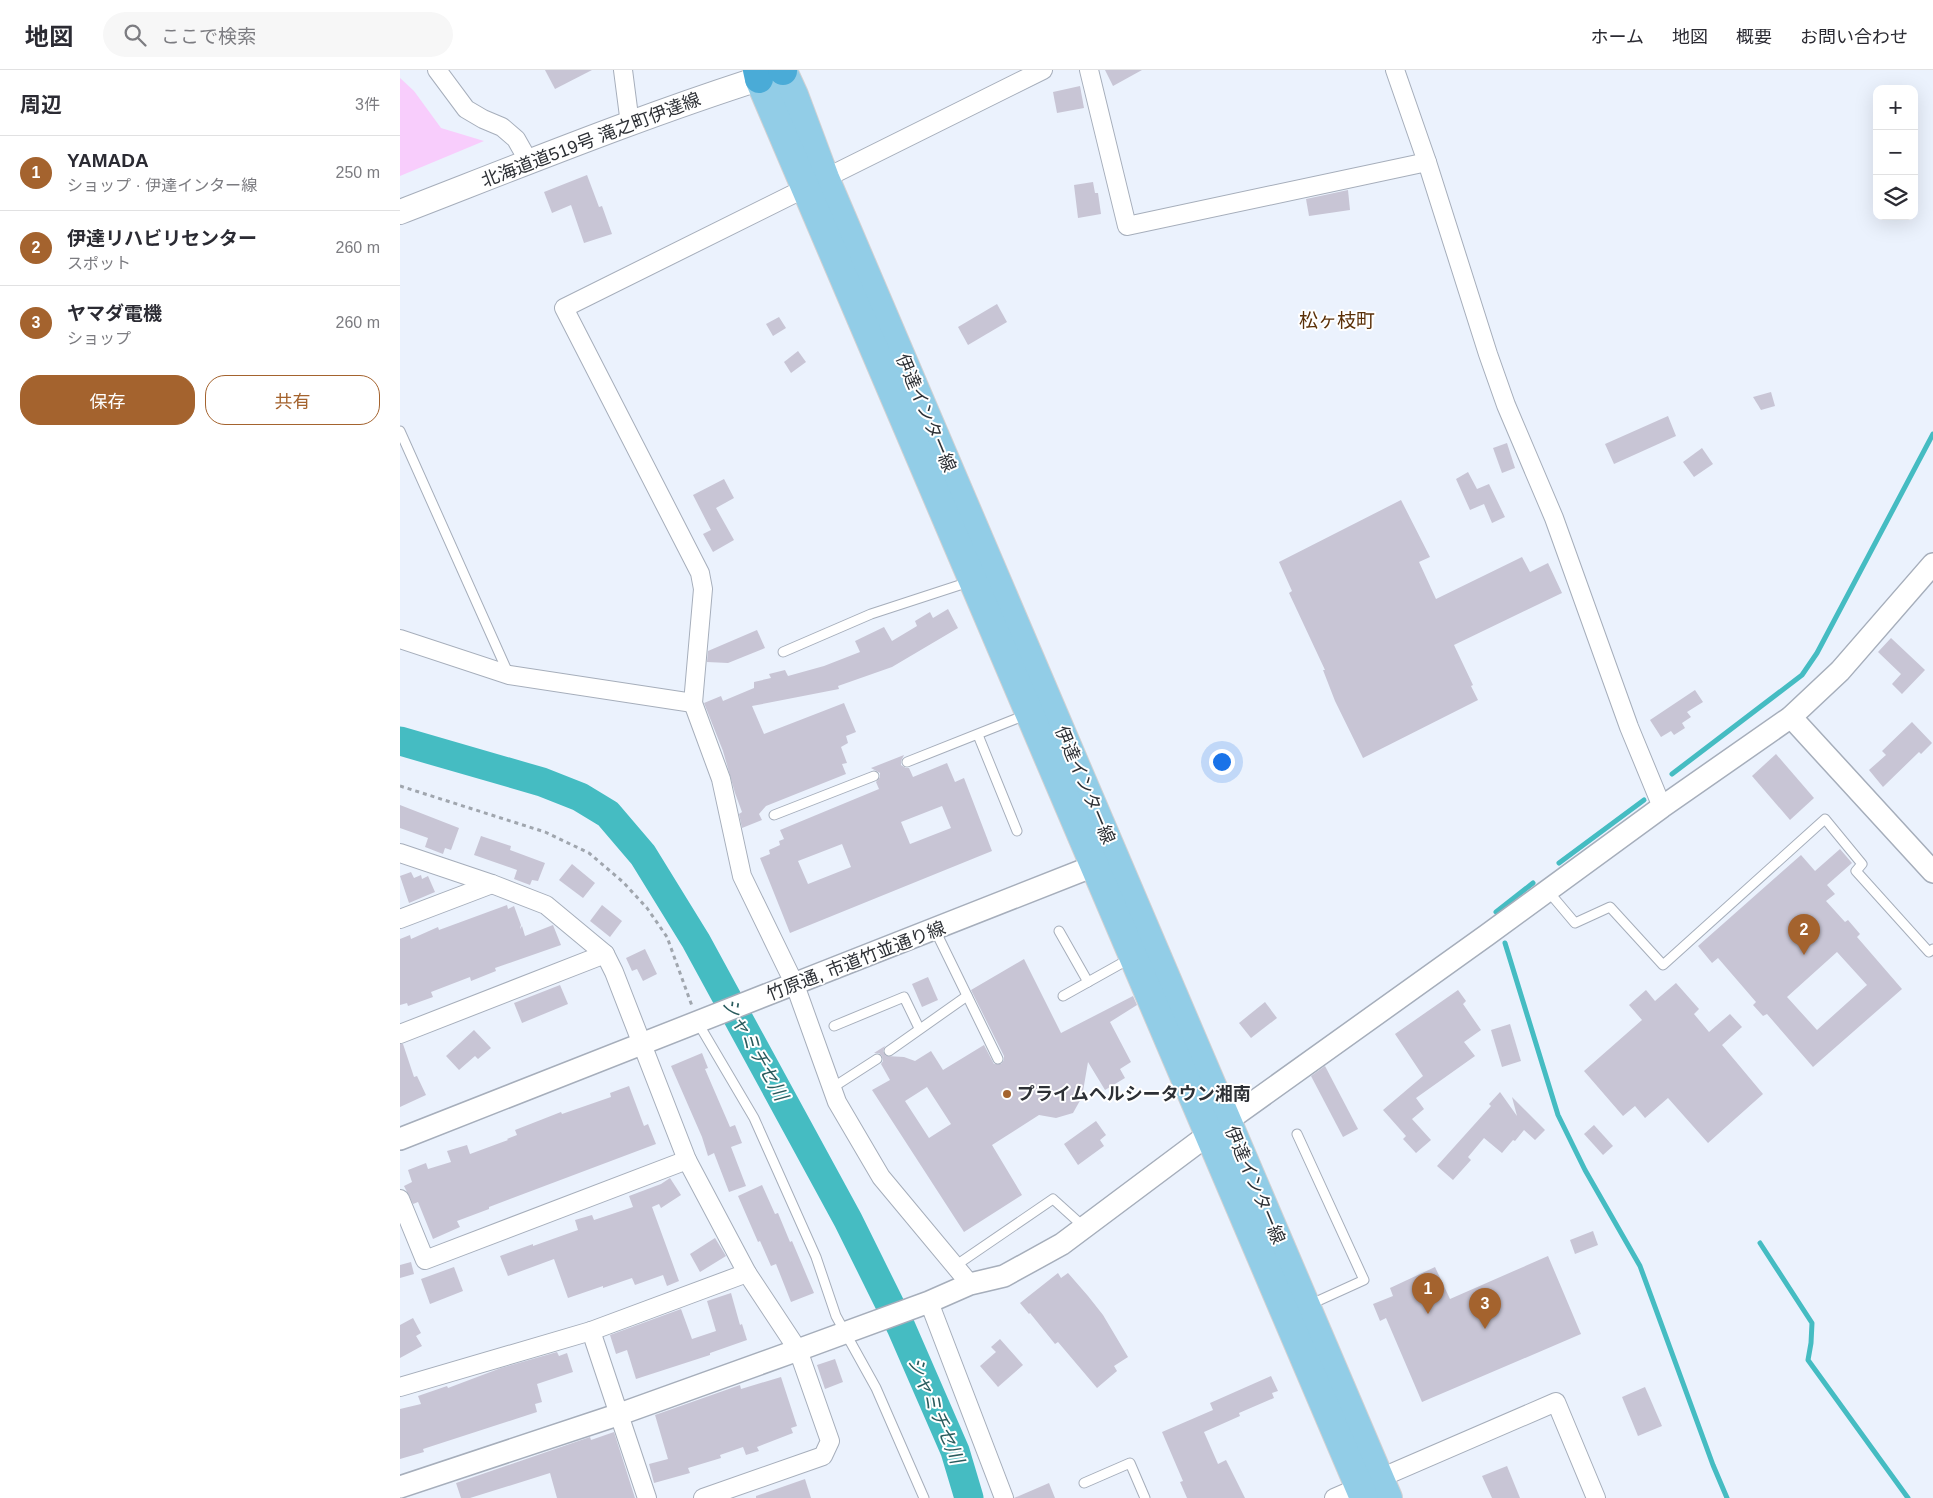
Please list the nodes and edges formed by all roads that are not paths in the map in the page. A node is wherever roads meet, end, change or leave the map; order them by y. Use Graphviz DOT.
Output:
graph roads {
  1 [pos="437,70"];
  2 [pos="623,70"];
  3 [pos="1043,70"];
  4 [pos="1089,70"];
  5 [pos="1395,70"];
  6 [pos="770,73"];
  7 [pos="630,124"];
  8 [pos="1427,162"];
  9 [pos="518,166"];
  10 [pos="816,183"];
  11 [pos="400,212"];
  12 [pos="400,431"];
  13 [pos="1933,564"];
  14 [pos="973,581"];
  15 [pos="1008,633"];
  16 [pos="400,639"];
  17 [pos="782,652"];
  18 [pos="509,675"];
  19 [pos="693,703"];
  20 [pos="1029,713"];
  21 [pos="1791,717"];
  22 [pos="978,735"];
  23 [pos="907,762"];
  24 [pos="874,776"];
  25 [pos="1662,806"];
  26 [pos="774,815"];
  27 [pos="1017,831"];
  28 [pos="400,853"];
  29 [pos="1105,862"];
  30 [pos="1933,872"];
  31 [pos="492,884"];
  32 [pos="1548,890"];
  33 [pos="400,919"];
  34 [pos="935,930"];
  35 [pos="1059,931"];
  36 [pos="1933,949"];
  37 [pos="605,954"];
  38 [pos="1133,956"];
  39 [pos="1088,982"];
  40 [pos="795,985"];
  41 [pos="967,996"];
  42 [pos="1063,996"];
  43 [pos="704,1020"];
  44 [pos="834,1026"];
  45 [pos="919,1028"];
  46 [pos="400,1034"];
  47 [pos="643,1043"];
  48 [pos="888,1051"];
  49 [pos="878,1059"];
  50 [pos="998,1059"];
  51 [pos="832,1088"];
  52 [pos="1219,1128"];
  53 [pos="1297,1134"];
  54 [pos="400,1140"];
  55 [pos="687,1160"];
  56 [pos="400,1199"];
  57 [pos="1084,1227"];
  58 [pos="955,1266"];
  59 [pos="748,1273"];
  60 [pos="970,1284"];
  61 [pos="923,1304"];
  62 [pos="1296,1310"];
  63 [pos="591,1330"];
  64 [pos="848,1331"];
  65 [pos="798,1350"];
  66 [pos="400,1387"];
  67 [pos="620,1414"];
  68 [pos="1084,1483"];
  69 [pos="400,1487"];
  70 [pos="1373,1490"];
  71 [pos="647,1498"];
  72 [pos="703,1498"];
  73 [pos="924,1498"];
  74 [pos="1004,1498"];
  75 [pos="1145,1498"];
  76 [pos="1334,1498"];
  77 [pos="1596,1498"];
  1 -- 9 [label="street"];
  2 -- 7 [label="street"];
  3 -- 10 [label="street"];
  4 -- 8 [label="street"];
  5 -- 8 [label="street"];
  6 -- 7 [label="main road, 北海道道519号 滝之町伊達線"];
  6 -- 10 [label="main road, 伊達インター線"];
  7 -- 9 [label="main road, 北海道道519号 滝之町伊達線"];
  8 -- 25 [label="street"];
  9 -- 11 [label="main road, 北海道道519号 滝之町伊達線"];
  10 -- 14 [label="main road, 伊達インター線"];
  10 -- 15 [label="main road, 伊達インター線"];
  10 -- 19 [label="street"];
  12 -- 18 [label="lane"];
  13 -- 21 [label="street"];
  14 -- 15 [label="main road, 伊達インター線"];
  14 -- 17 [label="lane"];
  15 -- 20 [label="main road, 伊達インター線"];
  15 -- 29 [label="main road, 伊達インター線"];
  16 -- 18 [label="street"];
  18 -- 19 [label="street"];
  19 -- 40 [label="street"];
  20 -- 22 [label="lane"];
  20 -- 29 [label="main road, 伊達インター線"];
  21 -- 25 [label="street"];
  21 -- 30 [label="street"];
  22 -- 23 [label="lane"];
  22 -- 27 [label="lane"];
  24 -- 26 [label="lane"];
  25 -- 32 [label="street"];
  28 -- 31 [label="street"];
  29 -- 34 [label="street, 竹原通, 市道竹並通り線"];
  29 -- 38 [label="main road, 伊達インター線"];
  29 -- 52 [label="main road, 伊達インター線"];
  31 -- 33 [label="street"];
  31 -- 37 [label="street"];
  32 -- 36 [label="lane"];
  32 -- 52 [label="street"];
  34 -- 40 [label="street, 竹原通, 市道竹並通り線"];
  34 -- 41 [label="lane"];
  35 -- 39 [label="lane"];
  37 -- 46 [label="street"];
  37 -- 47 [label="street"];
  38 -- 39 [label="lane"];
  38 -- 52 [label="main road, 伊達インター線"];
  39 -- 42 [label="lane"];
  40 -- 43 [label="street, 竹原通, 市道竹並通り線"];
  40 -- 51 [label="street"];
  41 -- 45 [label="lane"];
  41 -- 50 [label="lane"];
  43 -- 47 [label="street, 竹原通, 市道竹並通り線"];
  43 -- 64 [label="lane"];
  44 -- 45 [label="lane"];
  45 -- 48 [label="lane"];
  47 -- 54 [label="street, 竹原通, 市道竹並通り線"];
  47 -- 55 [label="street"];
  49 -- 51 [label="lane"];
  51 -- 58 [label="street"];
  52 -- 57 [label="street"];
  52 -- 62 [label="main road, 伊達インター線"];
  53 -- 62 [label="lane"];
  55 -- 56 [label="street"];
  55 -- 59 [label="street"];
  57 -- 58 [label="lane"];
  57 -- 60 [label="street"];
  58 -- 60 [label="street"];
  59 -- 63 [label="street"];
  59 -- 65 [label="street"];
  60 -- 61 [label="street"];
  61 -- 64 [label="street"];
  61 -- 74 [label="street"];
  62 -- 70 [label="main road, 伊達インター線"];
  63 -- 66 [label="street"];
  63 -- 67 [label="street"];
  64 -- 65 [label="street"];
  64 -- 73 [label="lane"];
  65 -- 67 [label="street"];
  65 -- 72 [label="street"];
  67 -- 69 [label="street"];
  67 -- 71 [label="street"];
  68 -- 75 [label="lane"];
  70 -- 76 [label="street"];
  70 -- 77 [label="street"];
}
